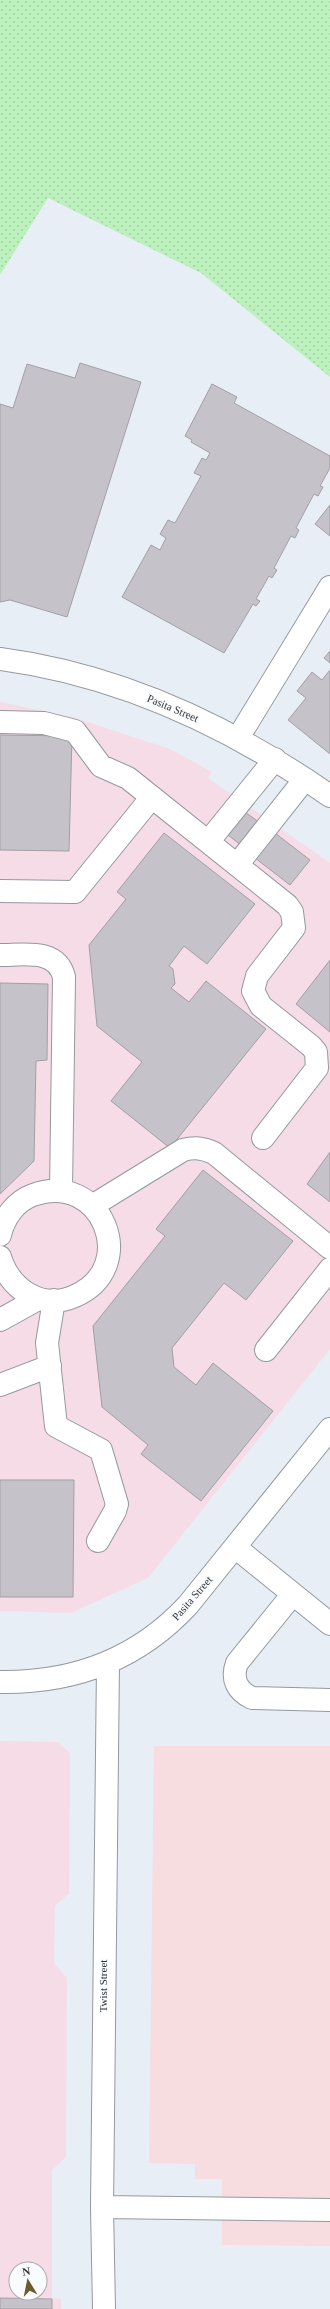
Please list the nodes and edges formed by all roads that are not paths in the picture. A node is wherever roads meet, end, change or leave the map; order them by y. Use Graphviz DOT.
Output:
graph roads {
  1 [pos="330,587"];
  2 [pos="0,659"];
  3 [pos="0,722"];
  4 [pos="238,738"];
  5 [pos="275,759"];
  6 [pos="305,779"];
  7 [pos="330,796"];
  8 [pos="152,797"];
  9 [pos="208,842"];
  10 [pos="237,865"];
  11 [pos="0,891"];
  12 [pos="0,955"];
  13 [pos="263,1138"];
  14 [pos="61,1191"];
  15 [pos="92,1206"];
  16 [pos="0,1235"];
  17 [pos="330,1248"];
  18 [pos="0,1257"];
  19 [pos="330,1269"];
  20 [pos="46,1300"];
  21 [pos="0,1320"];
  22 [pos="266,1350"];
  23 [pos="50,1366"];
  24 [pos="0,1385"];
  25 [pos="330,1429"];
  26 [pos="98,1541"];
  27 [pos="235,1547"];
  28 [pos="293,1594"];
  29 [pos="330,1624"];
  30 [pos="108,1664"];
  31 [pos="0,1682"];
  32 [pos="330,1700"];
  33 [pos="102,2207"];
  34 [pos="330,2210"];
  35 [pos="104,2309"];
  1 -- 4 [label="street"];
  2 -- 4 [label="street, Pasita Street"];
  3 -- 8 [label="street"];
  4 -- 5 [label="street, Pasita Street"];
  5 -- 6 [label="street, Pasita Street"];
  5 -- 9 [label="street"];
  6 -- 7 [label="street, Pasita Street"];
  6 -- 10 [label="street"];
  8 -- 9 [label="street"];
  8 -- 11 [label="street"];
  9 -- 10 [label="street"];
  10 -- 13 [label="street"];
  12 -- 14 [label="street"];
  14 -- 15 [label="street"];
  14 -- 16 [label="street"];
  15 -- 17 [label="street"];
  15 -- 20 [label="street"];
  18 -- 20 [label="street"];
  19 -- 22 [label="street"];
  20 -- 21 [label="street"];
  20 -- 23 [label="street"];
  23 -- 24 [label="street"];
  23 -- 26 [label="street"];
  25 -- 27 [label="street, Pasita Street"];
  27 -- 28 [label="street"];
  27 -- 30 [label="street, Pasita Street"];
  28 -- 29 [label="street"];
  28 -- 32 [label="street"];
  30 -- 31 [label="street, Pasita Street"];
  30 -- 33 [label="street, Twist Street"];
  33 -- 34 [label="street"];
  33 -- 35 [label="street, Twist Street"];
}
